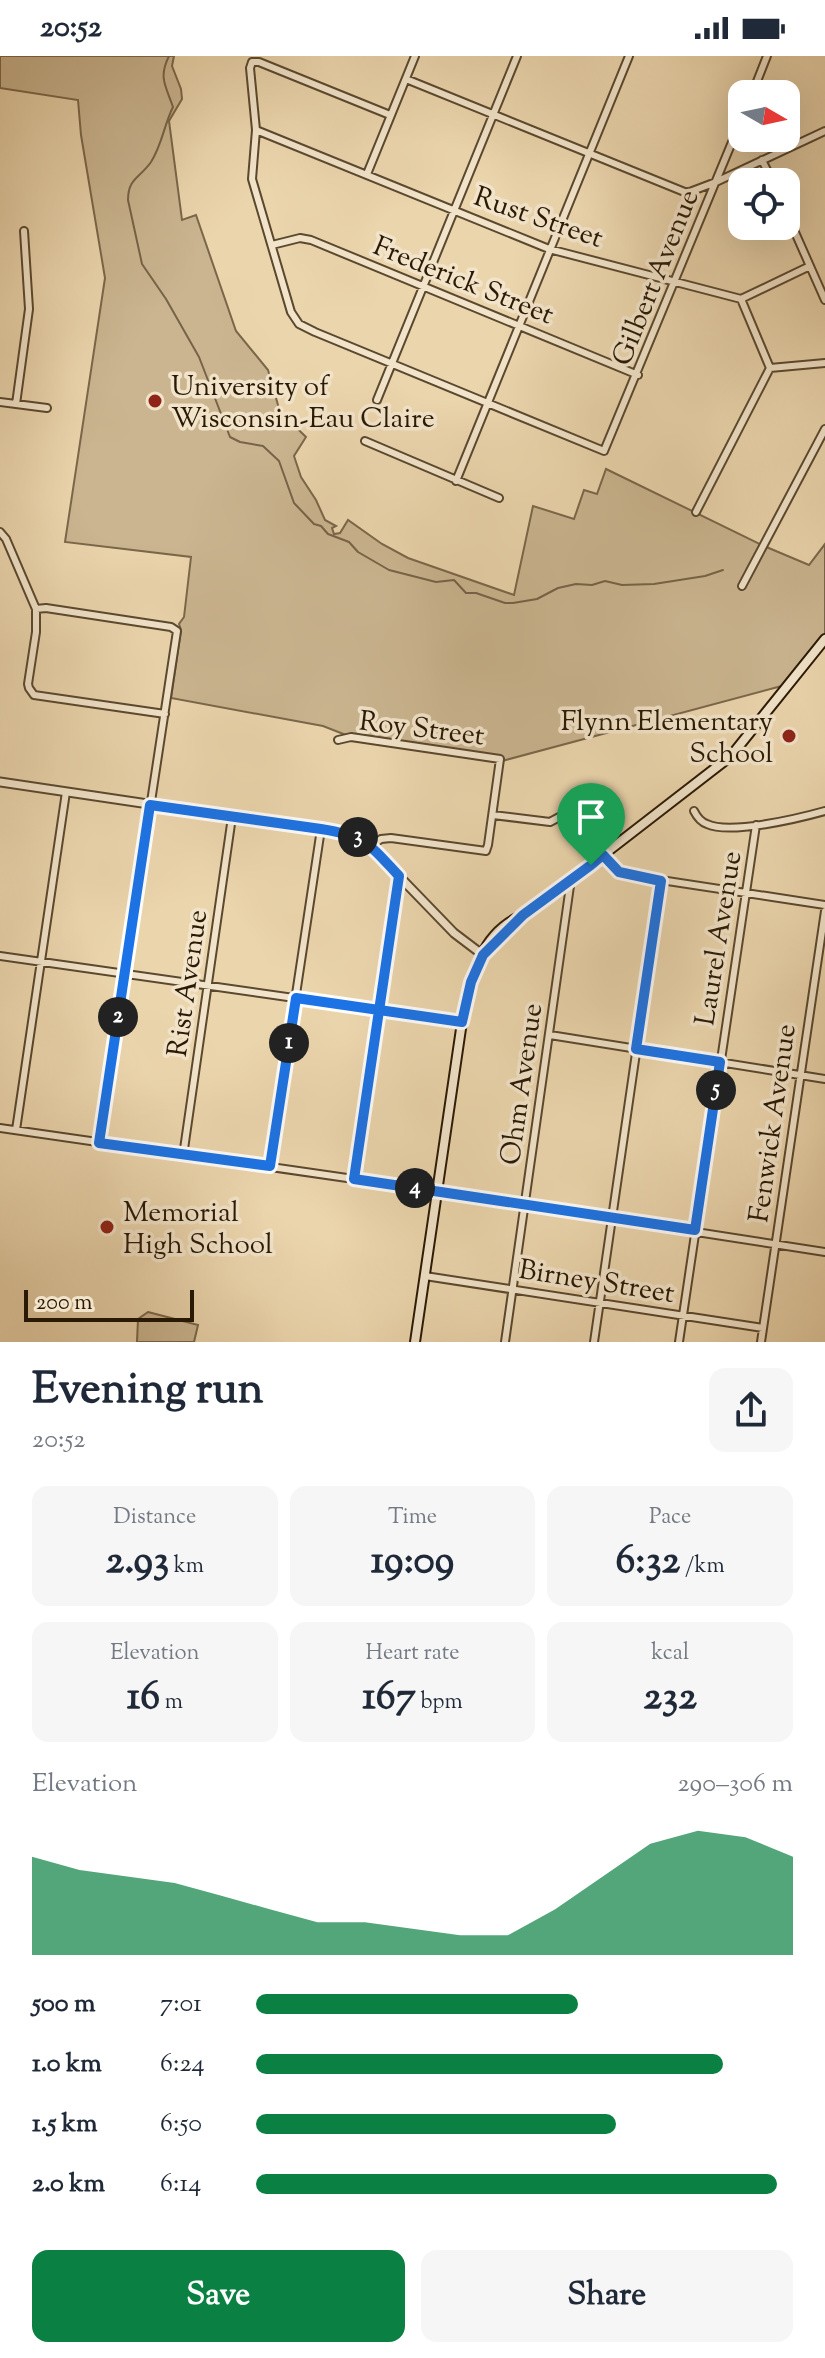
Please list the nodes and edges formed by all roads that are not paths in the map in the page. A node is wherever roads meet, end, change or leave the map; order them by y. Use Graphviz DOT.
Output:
graph roads {
  1 [pos="415,56"];
  2 [pos="517,56"];
  3 [pos="629,56"];
  4 [pos="767,56"];
  5 [pos="406,79"];
  6 [pos="758,80"];
  7 [pos="390,115"];
  8 [pos="494,115"];
  9 [pos="256,130"];
  10 [pos="825,131"];
  11 [pos="728,152"];
  12 [pos="589,154"];
  13 [pos="762,160"];
  14 [pos="766,168"];
  15 [pos="367,174"];
  16 [pos="716,182"];
  17 [pos="456,210"];
  18 [pos="24,231"];
  19 [pos="798,240"];
  20 [pos="272,245"];
  21 [pos="549,249"];
  22 [pos="810,266"];
  23 [pos="675,281"];
  24 [pos="424,286"];
  25 [pos="741,299"];
  26 [pos="825,300"];
  27 [pos="519,326"];
  28 [pos="392,363"];
  29 [pos="825,363"];
  30 [pos="770,368"];
  31 [pos="638,375"];
  32 [pos="377,400"];
  33 [pos="0,402"];
  34 [pos="488,402"];
  35 [pos="16,404"];
  36 [pos="47,408"];
  37 [pos="825,429"];
  38 [pos="365,441"];
  39 [pos="456,481"];
  40 [pos="499,498"];
  41 [pos="696,512"];
  42 [pos="0,532"];
  43 [pos="742,586"];
  44 [pos="36,609"];
  45 [pos="825,639"];
  46 [pos="165,714"];
  47 [pos="338,740"];
  48 [pos="0,782"];
  49 [pos="66,792"];
  50 [pos="573,803"];
  51 [pos="150,805"];
  52 [pos="694,811"];
  53 [pos="825,811"];
  54 [pos="493,815"];
  55 [pos="232,817"];
  56 [pos="756,825"];
  57 [pos="321,829"];
  58 [pos="371,846"];
  59 [pos="603,855"];
  60 [pos="399,876"];
  61 [pos="571,879"];
  62 [pos="661,881"];
  63 [pos="745,893"];
  64 [pos="825,908"];
  65 [pos="483,955"];
  66 [pos="0,956"];
  67 [pos="41,962"];
  68 [pos="124,974"];
  69 [pos="208,986"];
  70 [pos="296,998"];
  71 [pos="378,1010"];
  72 [pos="462,1022"];
  73 [pos="550,1035"];
  74 [pos="636,1049"];
  75 [pos="720,1062"];
  76 [pos="800,1075"];
  77 [pos="825,1079"];
  78 [pos="0,1128"];
  79 [pos="16,1130"];
  80 [pos="99,1143"];
  81 [pos="183,1156"];
  82 [pos="270,1166"];
  83 [pos="354,1179"];
  84 [pos="438,1192"];
  85 [pos="524,1205"];
  86 [pos="612,1218"];
  87 [pos="695,1230"];
  88 [pos="776,1244"];
  89 [pos="825,1252"];
  90 [pos="425,1276"];
  91 [pos="512,1289"];
  92 [pos="600,1302"];
  93 [pos="683,1316"];
  94 [pos="763,1328"];
  95 [pos="415,1342"];
  96 [pos="505,1342"];
  97 [pos="594,1342"];
  98 [pos="679,1342"];
  99 [pos="761,1342"];
  1 -- 5 [label="street"];
  2 -- 8 [label="street"];
  3 -- 12 [label="street"];
  4 -- 6 [label="street"];
  5 -- 7 [label="street"];
  5 -- 8 [label="street"];
  7 -- 9 [label="street"];
  7 -- 15 [label="street"];
  8 -- 12 [label="street"];
  8 -- 17 [label="street"];
  9 -- 15 [label="street, Rust Street"];
  9 -- 20 [label="street"];
  10 -- 13 [label="street"];
  11 -- 16 [label="street, Gilbert Avenue"];
  12 -- 16 [label="street"];
  12 -- 21 [label="street"];
  13 -- 14 [label="street"];
  13 -- 16 [label="street"];
  15 -- 17 [label="street, Rust Street"];
  16 -- 23 [label="street, Gilbert Avenue"];
  17 -- 21 [label="street, Rust Street"];
  17 -- 24 [label="street"];
  18 -- 35 [label="street"];
  19 -- 22 [label="street"];
  20 -- 24 [label="street, Frederick Street"];
  20 -- 28 [label="street"];
  21 -- 23 [label="street, Rust Street"];
  21 -- 27 [label="street"];
  22 -- 25 [label="street"];
  22 -- 26 [label="street"];
  23 -- 25 [label="street, Rust Street"];
  23 -- 31 [label="street, Gilbert Avenue"];
  24 -- 27 [label="street, Frederick Street"];
  24 -- 28 [label="street"];
  25 -- 30 [label="street"];
  27 -- 31 [label="street, Frederick Street"];
  27 -- 34 [label="street"];
  28 -- 32 [label="street"];
  28 -- 34 [label="street"];
  29 -- 30 [label="street"];
  30 -- 41 [label="street"];
  31 -- 34 [label="street, Gilbert Avenue"];
  33 -- 35 [label="street"];
  34 -- 39 [label="street"];
  35 -- 36 [label="street"];
  37 -- 43 [label="street"];
  38 -- 39 [label="street"];
  39 -- 40 [label="street"];
  42 -- 44 [label="street"];
  44 -- 46 [label="street"];
  44 -- 46 [label="street"];
  45 -- 59 [label="main road"];
  46 -- 51 [label="street"];
  47 -- 54 [label="street, Roy Street"];
  48 -- 49 [label="street"];
  49 -- 51 [label="street"];
  49 -- 67 [label="street"];
  50 -- 54 [label="street"];
  51 -- 55 [label="street"];
  51 -- 68 [label="street"];
  52 -- 56 [label="street"];
  53 -- 56 [label="street"];
  54 -- 58 [label="street"];
  55 -- 57 [label="street"];
  55 -- 69 [label="street, Rist Avenue"];
  56 -- 63 [label="street, Laurel Avenue"];
  57 -- 58 [label="street"];
  57 -- 70 [label="street"];
  58 -- 60 [label="street"];
  59 -- 61 [label="main road"];
  59 -- 62 [label="street"];
  60 -- 65 [label="street"];
  60 -- 71 [label="street"];
  61 -- 65 [label="main road"];
  61 -- 73 [label="street, Ohm Avenue"];
  62 -- 63 [label="street"];
  62 -- 74 [label="street"];
  63 -- 64 [label="street"];
  63 -- 75 [label="street, Laurel Avenue"];
  64 -- 76 [label="street, Fenwick Avenue"];
  65 -- 72 [label="main road"];
  66 -- 67 [label="street"];
  67 -- 68 [label="street"];
  67 -- 79 [label="street"];
  68 -- 69 [label="street"];
  68 -- 80 [label="street"];
  69 -- 70 [label="street"];
  69 -- 81 [label="street, Rist Avenue"];
  70 -- 71 [label="street"];
  70 -- 82 [label="street"];
  71 -- 72 [label="street"];
  71 -- 83 [label="street"];
  72 -- 84 [label="main road"];
  73 -- 74 [label="street"];
  73 -- 85 [label="street, Ohm Avenue"];
  74 -- 75 [label="street"];
  74 -- 86 [label="street"];
  75 -- 76 [label="street"];
  75 -- 87 [label="street, Laurel Avenue"];
  76 -- 77 [label="street"];
  76 -- 88 [label="street, Fenwick Avenue"];
  78 -- 79 [label="street"];
  79 -- 80 [label="street"];
  80 -- 81 [label="street"];
  81 -- 82 [label="street"];
  82 -- 83 [label="street"];
  83 -- 84 [label="street"];
  84 -- 85 [label="street"];
  84 -- 90 [label="main road"];
  85 -- 86 [label="street"];
  85 -- 91 [label="street, Ohm Avenue"];
  86 -- 87 [label="street"];
  86 -- 92 [label="street"];
  87 -- 88 [label="street"];
  87 -- 93 [label="street, Laurel Avenue"];
  88 -- 89 [label="street"];
  88 -- 94 [label="street, Fenwick Avenue"];
  90 -- 91 [label="street, Birney Street"];
  90 -- 95 [label="main road"];
  91 -- 92 [label="street, Birney Street"];
  91 -- 96 [label="street, Ohm Avenue"];
  92 -- 93 [label="street, Birney Street"];
  92 -- 97 [label="street"];
  93 -- 94 [label="street, Birney Street"];
  93 -- 98 [label="street, Laurel Avenue"];
  94 -- 99 [label="street, Fenwick Avenue"];
}
